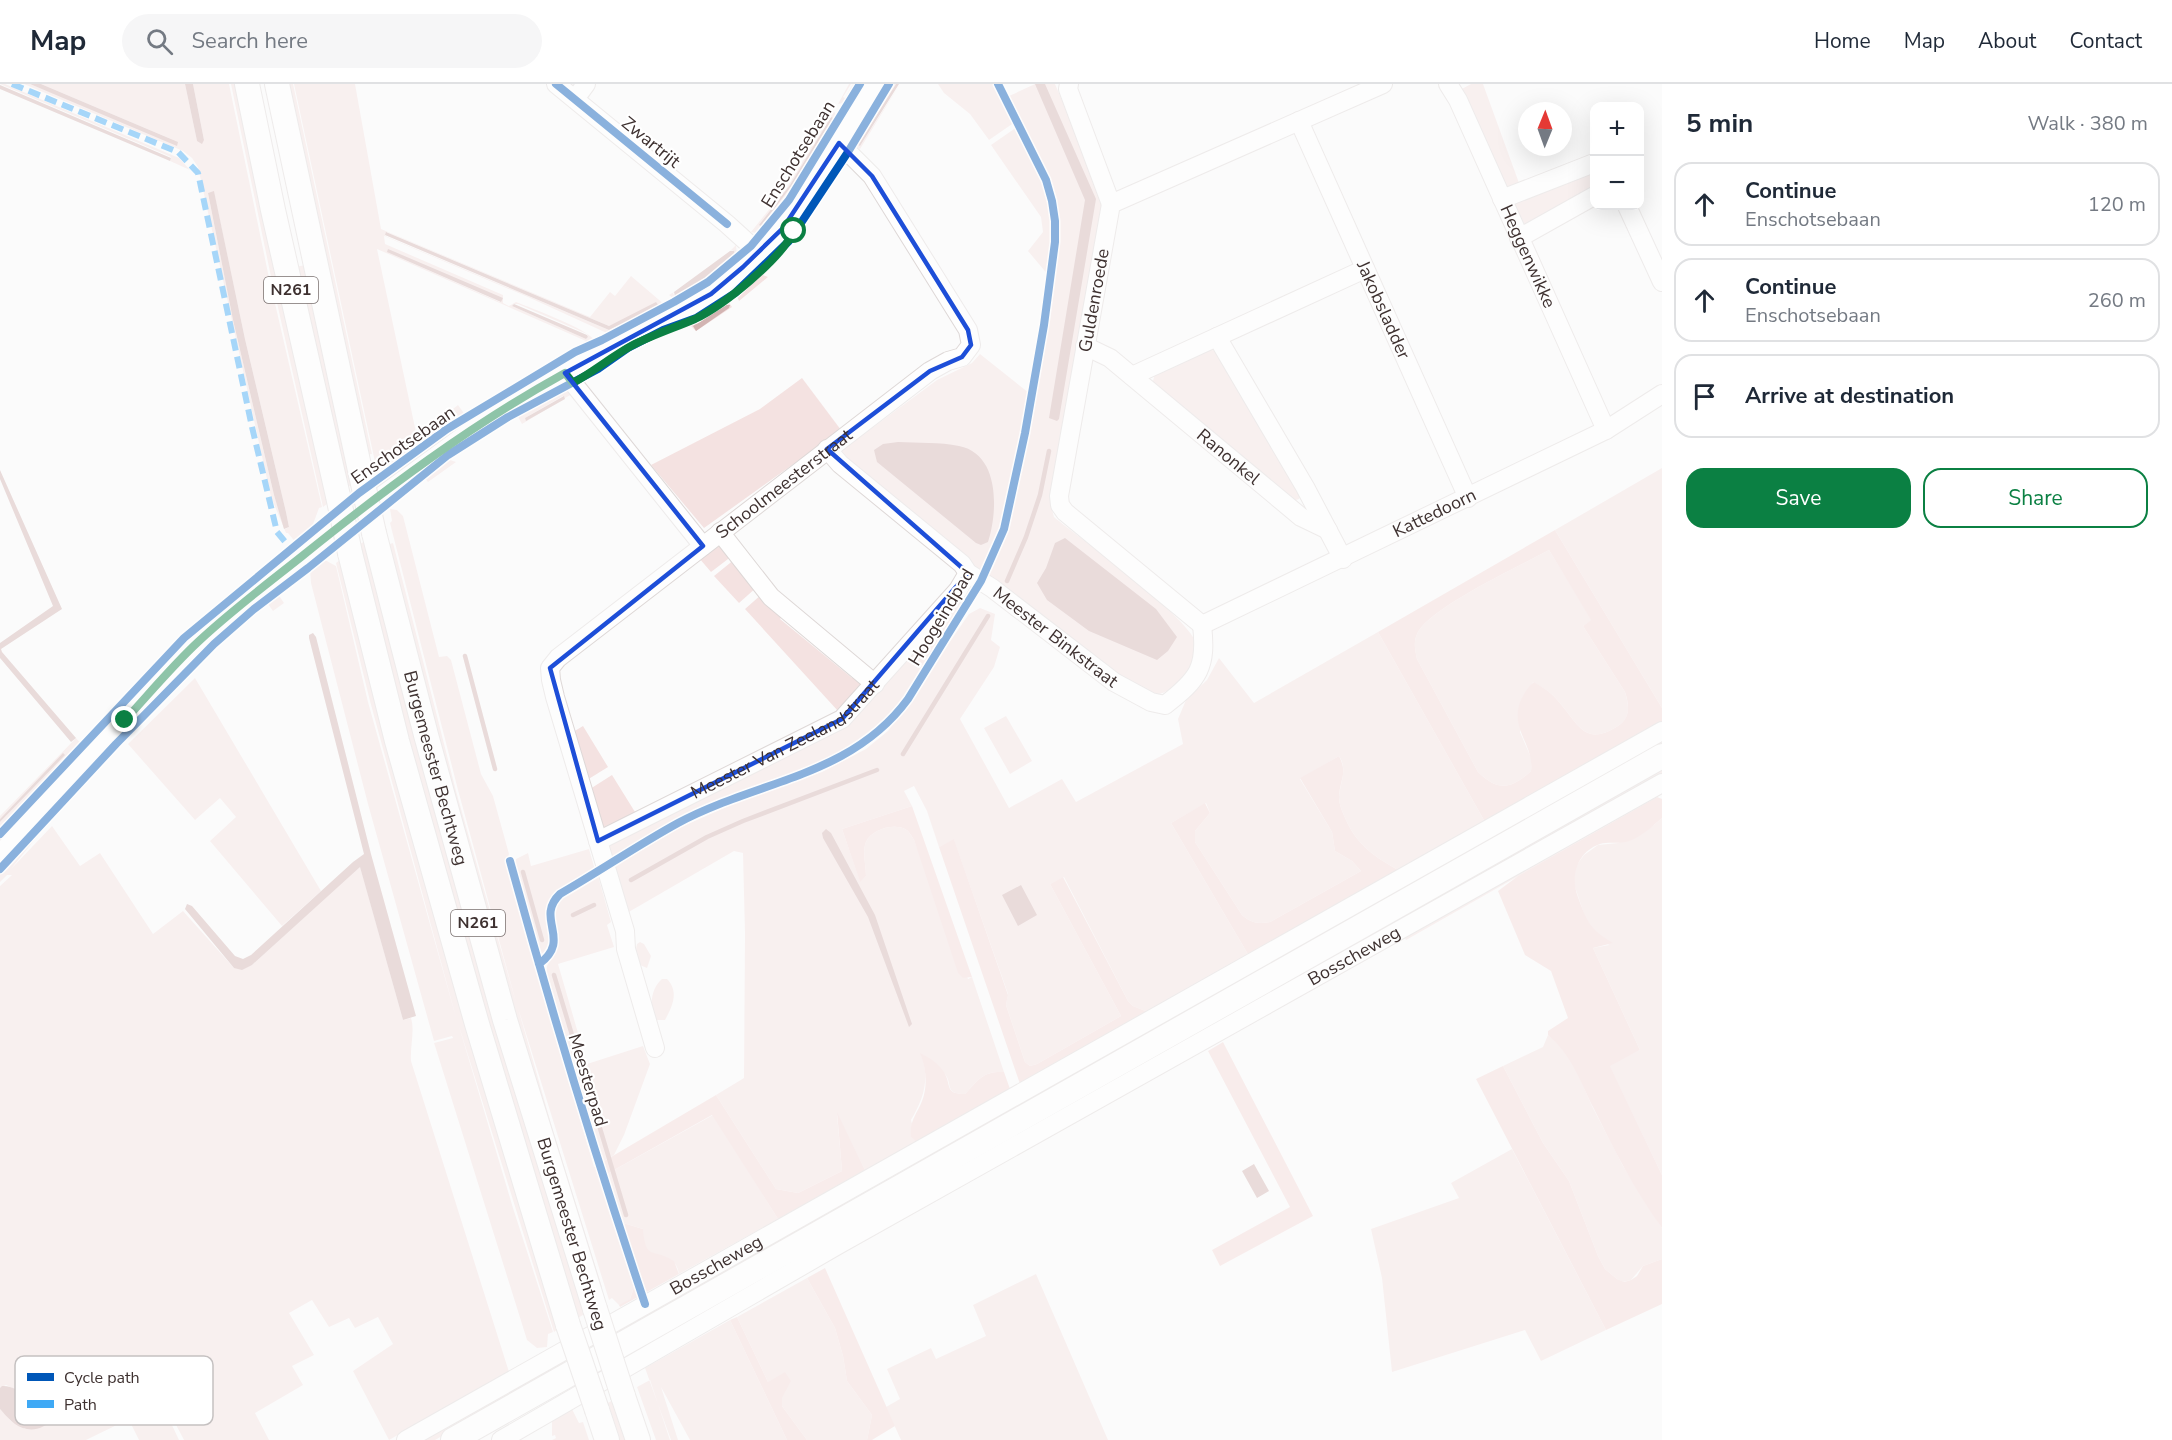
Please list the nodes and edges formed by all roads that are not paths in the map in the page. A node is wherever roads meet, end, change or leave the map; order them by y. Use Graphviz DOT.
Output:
graph roads {
  1 [pos="247,84"];
  2 [pos="277,84"];
  3 [pos="556,84"];
  4 [pos="586,84"];
  5 [pos="874,84"];
  6 [pos="1069,84"];
  7 [pos="1383,84"];
  8 [pos="1448,84"];
  9 [pos="575,99"];
  10 [pos="1299,121"];
  11 [pos="839,143"];
  12 [pos="1590,165"];
  13 [pos="1590,198"];
  14 [pos="1502,199"];
  15 [pos="1111,204"];
  16 [pos="1629,210"];
  17 [pos="1519,238"];
  18 [pos="759,253"];
  19 [pos="1365,269"];
  20 [pos="1662,282"];
  21 [pos="1217,337"];
  22 [pos="1085,346"];
  23 [pos="565,373"];
  24 [pos="1132,376"];
  25 [pos="1662,394"];
  26 [pos="1606,430"];
  27 [pos="826,449"];
  28 [pos="1468,498"];
  29 [pos="1328,530"];
  30 [pos="720,532"];
  31 [pos="704,546"];
  32 [pos="1343,559"];
  33 [pos="968,573"];
  34 [pos="1203,625"];
  35 [pos="875,684"];
  36 [pos="1662,730"];
  37 [pos="1662,756"];
  38 [pos="1662,783"];
  39 [pos="598,841"];
  40 [pos="0,854"];
  41 [pos="1428,861"];
  42 [pos="1440,882"];
  43 [pos="655,1048"];
  44 [pos="1025,1089"];
  45 [pos="1042,1119"];
  46 [pos="406,1440"];
  47 [pos="453,1440"];
  48 [pos="501,1440"];
  49 [pos="607,1440"];
  50 [pos="638,1440"];
  1 -- 49 [label="main road, Burgemeester Bechtweg / N261, bridge"];
  2 -- 50 [label="main road, Burgemeester Bechtweg / N261, bridge"];
  3 -- 9 [label="street, Zwartrijt"];
  4 -- 9 [label="street"];
  5 -- 11 [label="street, Enschotsebaan"];
  6 -- 15 [label="street"];
  7 -- 10 [label="street"];
  8 -- 14 [label="street, Heggenwikke"];
  9 -- 18 [label="street, Zwartrijt"];
  10 -- 15 [label="street"];
  10 -- 19 [label="street, Jakobsladder"];
  11 -- 18 [label="street, Enschotsebaan"];
  11 -- 27 [label="street, Schoolmeesterstraat"];
  12 -- 14 [label="street"];
  13 -- 17 [label="street"];
  14 -- 17 [label="street, Heggenwikke"];
  15 -- 22 [label="street, Guldenroede"];
  16 -- 20 [label="street"];
  17 -- 26 [label="street, Heggenwikke"];
  18 -- 23 [label="street, Enschotsebaan"];
  19 -- 21 [label="street"];
  19 -- 28 [label="street, Jakobsladder"];
  21 -- 24 [label="street"];
  21 -- 29 [label="street"];
  22 -- 24 [label="street, Ranonkel"];
  22 -- 34 [label="street, Guldenroede"];
  23 -- 31 [label="street"];
  23 -- 40 [label="street, Enschotsebaan"];
  24 -- 29 [label="street, Ranonkel"];
  25 -- 26 [label="street, Kattedoorn"];
  26 -- 28 [label="street, Kattedoorn"];
  27 -- 30 [label="street, Schoolmeesterstraat"];
  27 -- 33 [label="street, Meester Binkstraat"];
  28 -- 32 [label="street, Kattedoorn"];
  29 -- 32 [label="street"];
  30 -- 31 [label="street, Schoolmeesterstraat"];
  30 -- 35 [label="street"];
  31 -- 39 [label="street, Schoolmeesterstraat"];
  32 -- 34 [label="street, Kattedoorn"];
  33 -- 34 [label="street, Meester Binkstraat"];
  33 -- 35 [label="street, Meester Van Zeelandstraat"];
  35 -- 39 [label="street, Meester Van Zeelandstraat"];
  36 -- 41 [label="street, Bosscheweg"];
  37 -- 42 [label="main road, Bosscheweg"];
  38 -- 45 [label="street, Bosscheweg"];
  39 -- 43 [label="street"];
  41 -- 42 [label="street"];
  41 -- 44 [label="street, Bosscheweg"];
  42 -- 45 [label="main road, Bosscheweg"];
  44 -- 45 [label="street"];
  44 -- 46 [label="street, Bosscheweg"];
  45 -- 47 [label="main road, Bosscheweg"];
  45 -- 48 [label="street, Bosscheweg"];
}
